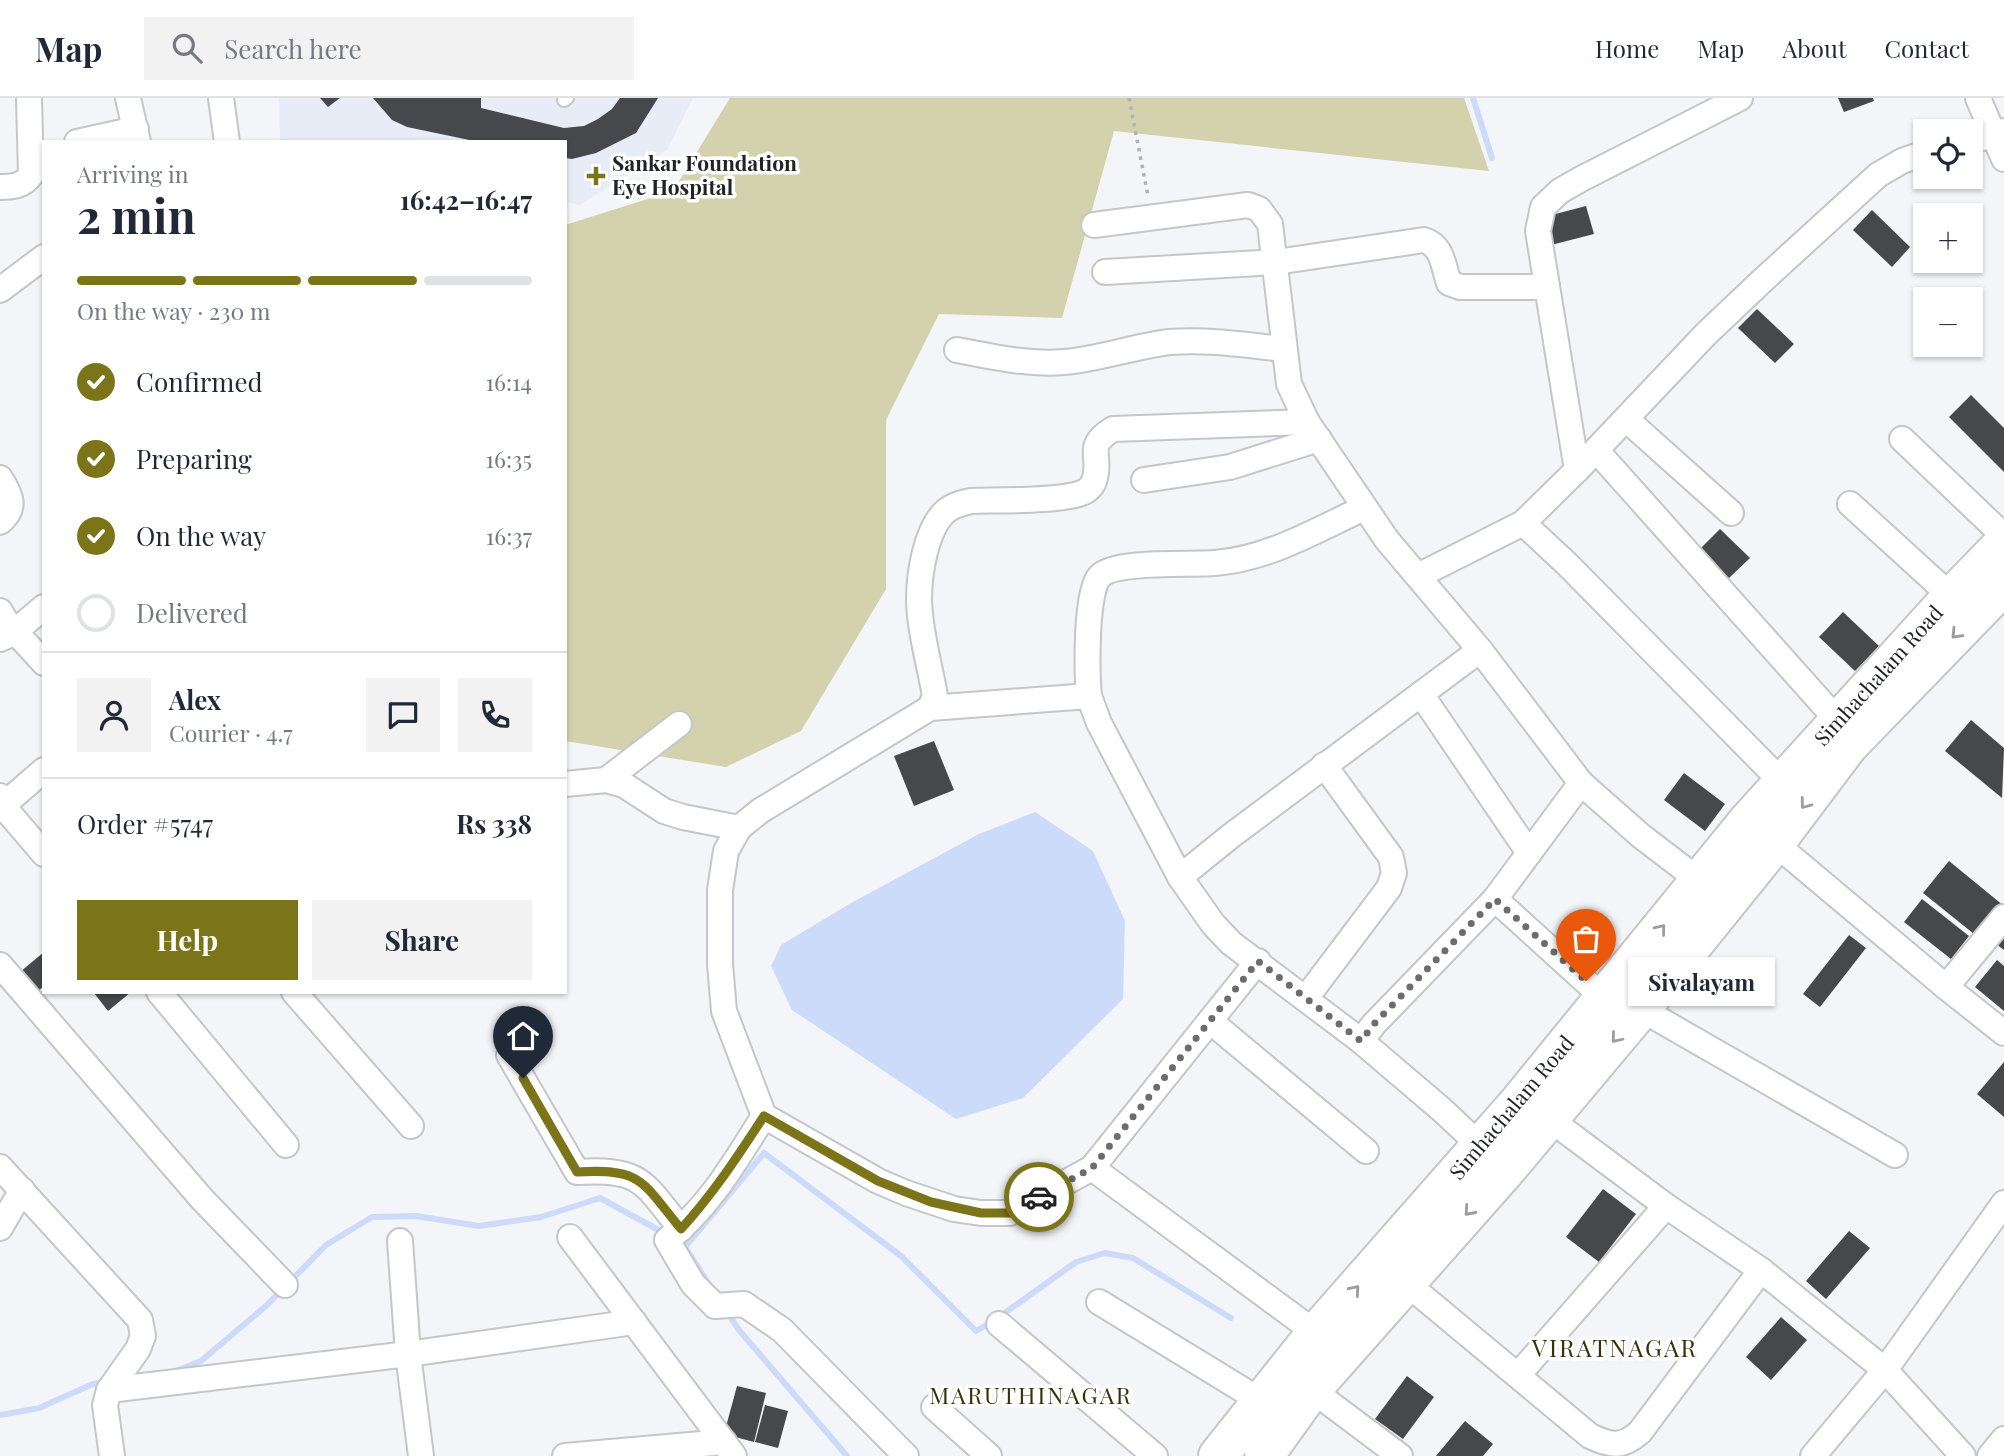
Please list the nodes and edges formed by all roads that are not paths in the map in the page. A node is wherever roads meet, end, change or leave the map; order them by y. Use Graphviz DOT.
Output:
graph roads {
  1 [pos="29,98"];
  2 [pos="128,98"];
  3 [pos="221,98"];
  4 [pos="1741,98"];
  5 [pos="1978,98"];
  6 [pos="137,135"];
  7 [pos="1989,136"];
  8 [pos="94,140"];
  9 [pos="227,140"];
  10 [pos="37,150"];
  11 [pos="1913,157"];
  12 [pos="2004,159"];
  13 [pos="0,187"];
  14 [pos="1094,225"];
  15 [pos="42,258"];
  16 [pos="1276,262"];
  17 [pos="1105,272"];
  18 [pos="1547,286"];
  19 [pos="0,290"];
  20 [pos="1283,349"];
  21 [pos="957,350"];
  22 [pos="1626,419"];
  23 [pos="1313,431"];
  24 [pos="1902,439"];
  25 [pos="1596,450"];
  26 [pos="1577,470"];
  27 [pos="0,478"];
  28 [pos="1144,480"];
  29 [pos="1850,504"];
  30 [pos="1364,508"];
  31 [pos="1731,513"];
  32 [pos="0,522"];
  33 [pos="1522,523"];
  34 [pos="2004,536"];
  35 [pos="2004,543"];
  36 [pos="1418,576"];
  37 [pos="1987,601"];
  38 [pos="42,609"];
  39 [pos="0,611"];
  40 [pos="6,636"];
  41 [pos="1480,650"];
  42 [pos="42,661"];
  43 [pos="1421,694"];
  44 [pos="1089,696"];
  45 [pos="930,708"];
  46 [pos="1838,721"];
  47 [pos="679,724"];
  48 [pos="1324,765"];
  49 [pos="42,772"];
  50 [pos="606,780"];
  51 [pos="1581,783"];
  52 [pos="1783,783"];
  53 [pos="567,784"];
  54 [pos="1,803"];
  55 [pos="739,828"];
  56 [pos="1762,832"];
  57 [pos="42,852"];
  58 [pos="1529,853"];
  59 [pos="1180,877"];
  60 [pos="1700,881"];
  61 [pos="1495,899"];
  62 [pos="2004,917"];
  63 [pos="1258,961"];
  64 [pos="0,965"];
  65 [pos="1946,987"];
  66 [pos="161,994"];
  67 [pos="296,994"];
  68 [pos="1306,998"];
  69 [pos="1604,998"];
  70 [pos="1641,1009"];
  71 [pos="1210,1021"];
  72 [pos="2004,1033"];
  73 [pos="1361,1041"];
  74 [pos="509,1055"];
  75 [pos="764,1116"];
  76 [pos="1548,1118"];
  77 [pos="411,1126"];
  78 [pos="286,1145"];
  79 [pos="1366,1151"];
  80 [pos="1895,1155"];
  81 [pos="1493,1158"];
  82 [pos="0,1167"];
  83 [pos="1092,1168"];
  84 [pos="22,1191"];
  85 [pos="2004,1203"];
  86 [pos="1666,1206"];
  87 [pos="0,1228"];
  88 [pos="674,1234"];
  89 [pos="570,1237"];
  90 [pos="400,1241"];
  91 [pos="1760,1270"];
  92 [pos="1405,1282"];
  93 [pos="285,1285"];
  94 [pos="1099,1302"];
  95 [pos="634,1321"];
  96 [pos="999,1324"];
  97 [pos="1317,1333"];
  98 [pos="408,1354"];
  99 [pos="1885,1370"];
  100 [pos="1518,1375"];
  101 [pos="1299,1380"];
  102 [pos="109,1390"];
  103 [pos="1261,1401"];
  104 [pos="934,1407"];
  105 [pos="2004,1438"];
  106 [pos="729,1449"];
  107 [pos="112,1456"];
  108 [pos="421,1456"];
  109 [pos="565,1456"];
  110 [pos="906,1456"];
  111 [pos="989,1456"];
  112 [pos="1155,1456"];
  113 [pos="1218,1456"];
  114 [pos="1264,1456"];
  115 [pos="1400,1456"];
  116 [pos="1812,1456"];
  117 [pos="1963,1456"];
  118 [pos="1990,1456"];
  1 -- 10 [label="street"];
  2 -- 6 [label="street"];
  3 -- 9 [label="street"];
  4 -- 18 [label="street"];
  5 -- 7 [label="street"];
  6 -- 8 [label="street"];
  7 -- 12 [label="street"];
  10 -- 13 [label="street"];
  11 -- 22 [label="street"];
  14 -- 16 [label="street"];
  15 -- 19 [label="street"];
  16 -- 17 [label="street"];
  16 -- 18 [label="street"];
  16 -- 20 [label="street"];
  18 -- 26 [label="street"];
  20 -- 21 [label="street"];
  20 -- 23 [label="street"];
  22 -- 25 [label="street"];
  22 -- 31 [label="street"];
  23 -- 28 [label="street"];
  23 -- 30 [label="street"];
  23 -- 45 [label="street"];
  24 -- 34 [label="street"];
  25 -- 26 [label="street"];
  25 -- 46 [label="street"];
  26 -- 33 [label="street"];
  27 -- 32 [label="street"];
  29 -- 37 [label="street"];
  30 -- 36 [label="street"];
  30 -- 44 [label="street"];
  33 -- 36 [label="street"];
  33 -- 52 [label="street"];
  35 -- 37 [label="main road, Simhachalam Road"];
  36 -- 41 [label="street"];
  37 -- 46 [label="main road, Simhachalam Road"];
  37 -- 56 [label="main road, one-way"];
  38 -- 40 [label="street"];
  39 -- 40 [label="street"];
  40 -- 42 [label="street"];
  41 -- 43 [label="street"];
  41 -- 51 [label="street"];
  43 -- 48 [label="street"];
  43 -- 58 [label="street"];
  44 -- 45 [label="street"];
  44 -- 59 [label="street"];
  45 -- 55 [label="street"];
  46 -- 52 [label="main road, Simhachalam Road"];
  47 -- 50 [label="street"];
  48 -- 59 [label="street"];
  48 -- 68 [label="street"];
  49 -- 54 [label="street"];
  50 -- 53 [label="street"];
  50 -- 55 [label="street"];
  51 -- 58 [label="street"];
  51 -- 60 [label="street"];
  52 -- 56 [label="main road, Simhachalam Road"];
  54 -- 57 [label="street"];
  55 -- 75 [label="street"];
  56 -- 60 [label="main road, Simhachalam Road"];
  56 -- 65 [label="street"];
  56 -- 70 [label="main road"];
  58 -- 61 [label="street"];
  59 -- 63 [label="street"];
  69 -- 60 [label="main road, Simhachalam Road, one-way"];
  61 -- 69 [label="street"];
  61 -- 73 [label="street"];
  62 -- 65 [label="street"];
  63 -- 68 [label="street"];
  63 -- 71 [label="street"];
  64 -- 93 [label="street"];
  65 -- 72 [label="street"];
  66 -- 78 [label="street"];
  67 -- 77 [label="street"];
  68 -- 73 [label="street"];
  69 -- 81 [label="main road, Simhachalam Road"];
  70 -- 76 [label="main road, one-way"];
  70 -- 80 [label="street"];
  71 -- 79 [label="street"];
  71 -- 83 [label="street"];
  73 -- 81 [label="street"];
  74 -- 88 [label="street"];
  75 -- 83 [label="street"];
  75 -- 88 [label="street"];
  76 -- 81 [label="main road"];
  76 -- 86 [label="street"];
  81 -- 92 [label="main road, one-way"];
  97 -- 81 [label="main road, Simhachalam Road, one-way"];
  82 -- 84 [label="street"];
  83 -- 97 [label="street"];
  84 -- 87 [label="street"];
  84 -- 102 [label="street"];
  85 -- 99 [label="street"];
  86 -- 91 [label="street"];
  86 -- 100 [label="street"];
  88 -- 110 [label="street"];
  89 -- 95 [label="street"];
  90 -- 98 [label="street"];
  91 -- 99 [label="street"];
  91 -- 100 [label="street"];
  92 -- 100 [label="street"];
  92 -- 101 [label="main road"];
  94 -- 103 [label="street"];
  95 -- 98 [label="street"];
  95 -- 106 [label="street"];
  96 -- 112 [label="street"];
  97 -- 101 [label="main road, Simhachalam Road"];
  98 -- 102 [label="street"];
  98 -- 108 [label="street"];
  99 -- 116 [label="street"];
  99 -- 117 [label="street"];
  101 -- 103 [label="main road, Simhachalam Road"];
  101 -- 114 [label="main road"];
  101 -- 115 [label="street"];
  102 -- 107 [label="street"];
  103 -- 113 [label="main road, Simhachalam Road"];
  104 -- 111 [label="street"];
  105 -- 118 [label="street"];
  106 -- 109 [label="street"];
}
